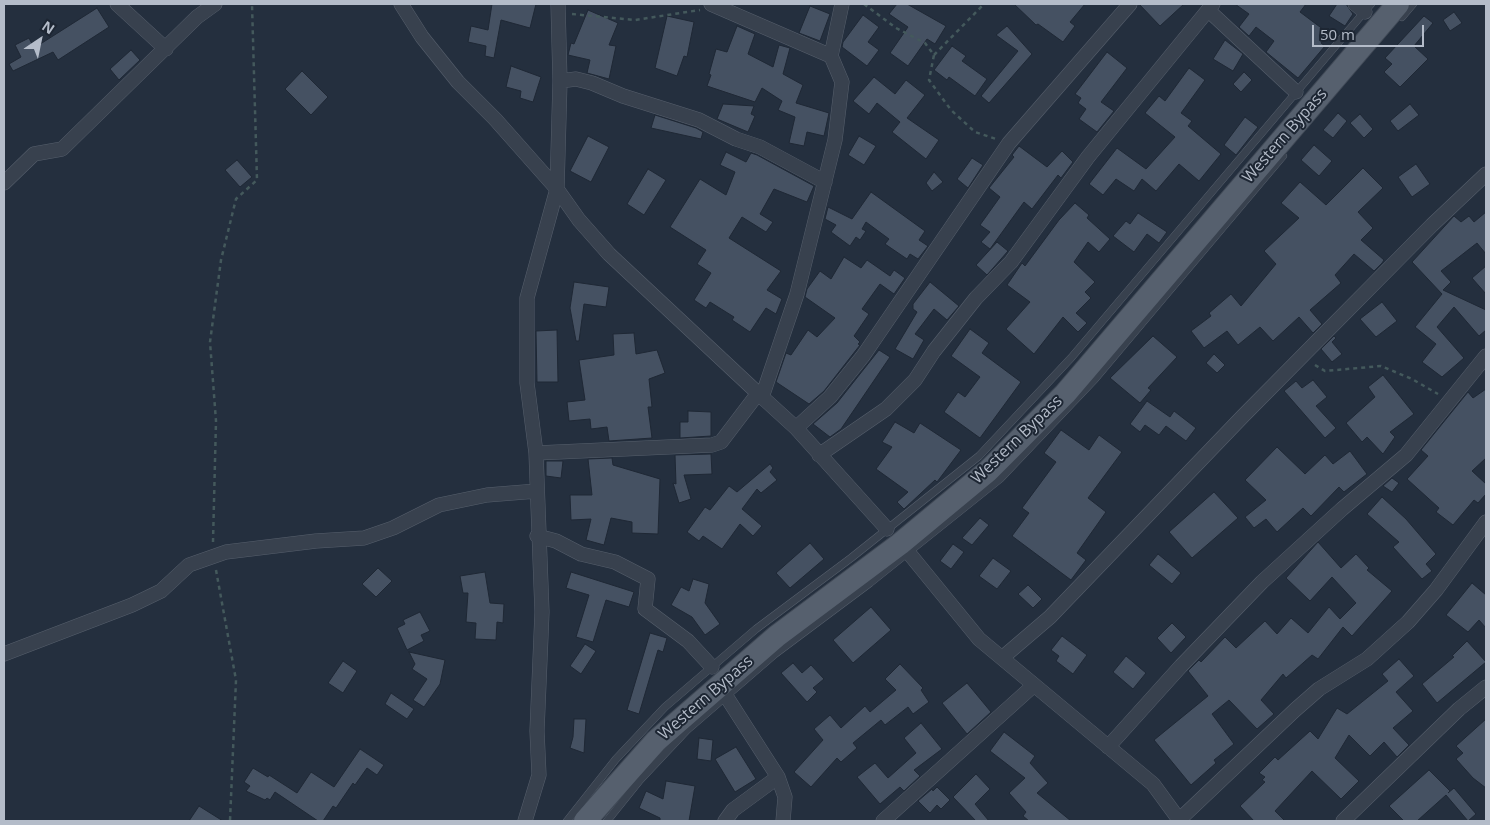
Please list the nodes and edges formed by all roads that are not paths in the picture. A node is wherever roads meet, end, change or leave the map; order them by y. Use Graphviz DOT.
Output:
graph roads {
  1 [pos="116,4"];
  2 [pos="215,4"];
  3 [pos="401,4"];
  4 [pos="842,4"];
  5 [pos="1130,4"];
  6 [pos="1413,4"];
  7 [pos="715,6"];
  8 [pos="1364,6"];
  9 [pos="1210,7"];
  10 [pos="559,9"];
  11 [pos="1397,14"];
  12 [pos="166,49"];
  13 [pos="831,56"];
  14 [pos="560,81"];
  15 [pos="1296,92"];
  16 [pos="1290,148"];
  17 [pos="1486,174"];
  18 [pos="825,182"];
  19 [pos="4,183"];
  20 [pos="557,189"];
  21 [pos="1486,356"];
  22 [pos="760,395"];
  23 [pos="796,428"];
  24 [pos="536,452"];
  25 [pos="820,455"];
  26 [pos="537,491"];
  27 [pos="1486,522"];
  28 [pos="887,529"];
  29 [pos="537,536"];
  30 [pos="908,552"];
  31 [pos="4,654"];
  32 [pos="1002,658"];
  33 [pos="712,667"];
  34 [pos="1033,686"];
  35 [pos="1486,687"];
  36 [pos="726,696"];
  37 [pos="1108,747"];
  38 [pos="778,777"];
  39 [pos="525,821"];
  40 [pos="568,821"];
  41 [pos="585,821"];
  42 [pos="607,821"];
  43 [pos="725,821"];
  44 [pos="784,821"];
  45 [pos="883,821"];
  46 [pos="1179,821"];
  47 [pos="1343,821"];
  1 -- 12 [label="street"];
  2 -- 12 [label="street"];
  3 -- 20 [label="street"];
  4 -- 13 [label="street"];
  5 -- 23 [label="street"];
  6 -- 11 [label="lane"];
  7 -- 13 [label="street"];
  8 -- 15 [label="lane"];
  9 -- 15 [label="street"];
  9 -- 25 [label="street"];
  10 -- 14 [label="street"];
  11 -- 41 [label="main road, Western Bypass"];
  12 -- 19 [label="street"];
  13 -- 18 [label="street"];
  14 -- 18 [label="street"];
  14 -- 20 [label="street"];
  15 -- 28 [label="lane"];
  16 -- 30 [label="lane"];
  17 -- 32 [label="street"];
  18 -- 22 [label="street"];
  20 -- 22 [label="street"];
  20 -- 24 [label="street"];
  21 -- 37 [label="street"];
  22 -- 23 [label="street"];
  22 -- 24 [label="street"];
  23 -- 25 [label="street"];
  24 -- 26 [label="street"];
  25 -- 28 [label="street"];
  26 -- 29 [label="street"];
  26 -- 31 [label="street"];
  27 -- 46 [label="street"];
  28 -- 33 [label="lane"];
  29 -- 33 [label="street"];
  29 -- 39 [label="street"];
  30 -- 32 [label="street"];
  30 -- 36 [label="lane"];
  32 -- 34 [label="street"];
  33 -- 40 [label="lane"];
  34 -- 37 [label="street"];
  34 -- 45 [label="street"];
  35 -- 47 [label="street"];
  36 -- 38 [label="street"];
  36 -- 42 [label="lane"];
  37 -- 46 [label="street"];
  38 -- 43 [label="street"];
  38 -- 44 [label="street"];
}
